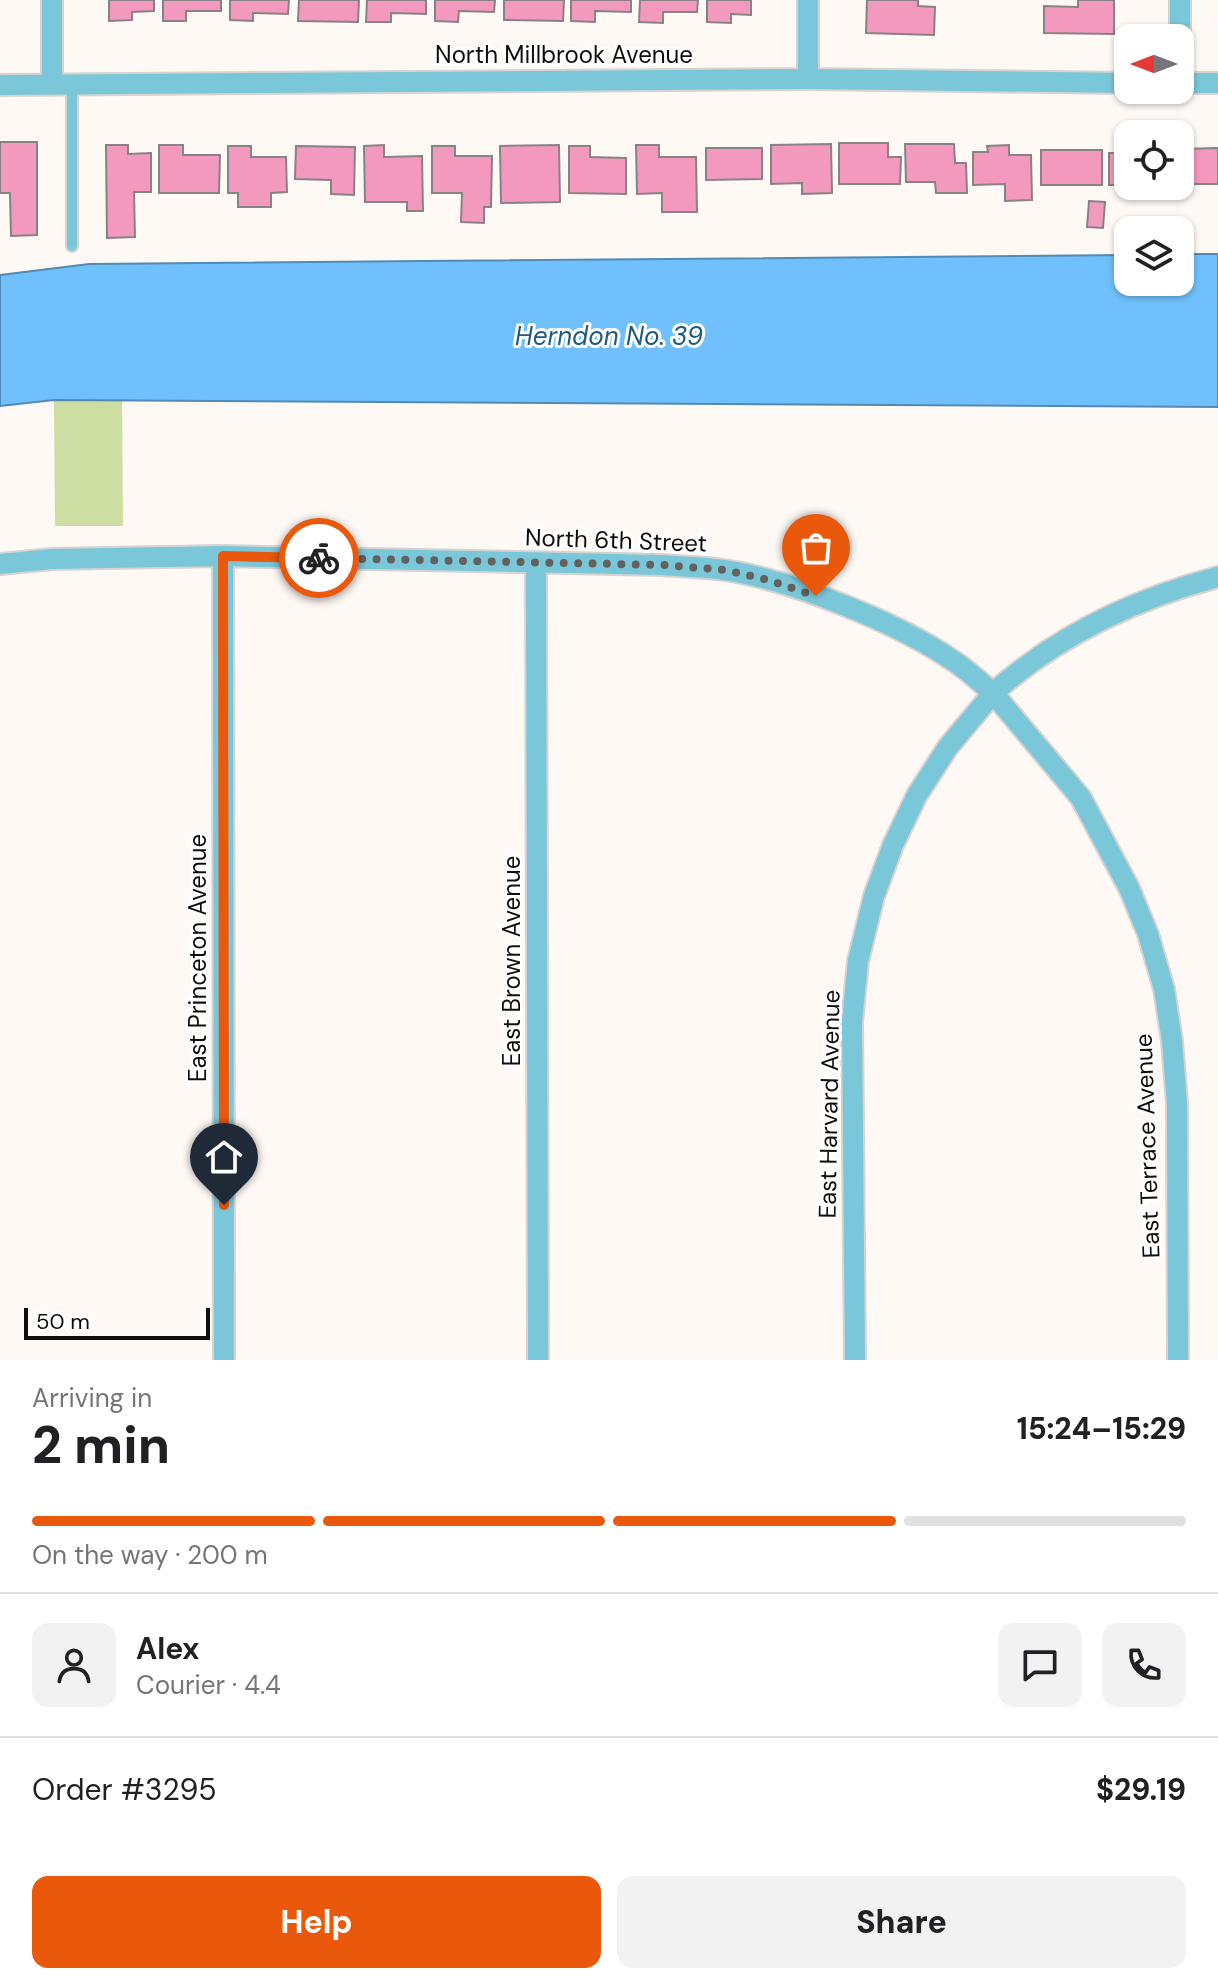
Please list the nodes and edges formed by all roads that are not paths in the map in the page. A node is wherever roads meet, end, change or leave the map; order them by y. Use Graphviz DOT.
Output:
graph roads {
  1 [pos="52,0"];
  2 [pos="808,0"];
  3 [pos="1180,0"];
  4 [pos="1180,24"];
  5 [pos="808,79"];
  6 [pos="62,83"];
  7 [pos="1114,83"];
  8 [pos="1194,83"];
  9 [pos="1218,83"];
  10 [pos="0,85"];
  11 [pos="72,246"];
  12 [pos="223,556"];
  13 [pos="536,563"];
  14 [pos="0,564"];
  15 [pos="1218,577"];
  16 [pos="993,693"];
  17 [pos="224,1360"];
  18 [pos="538,1360"];
  19 [pos="855,1360"];
  20 [pos="1178,1360"];
  1 -- 6 [label="street"];
  2 -- 5 [label="street"];
  3 -- 4 [label="street"];
  5 -- 6 [label="street, North Millbrook Avenue"];
  5 -- 7 [label="street, North Millbrook Avenue"];
  6 -- 10 [label="street, North Millbrook Avenue"];
  6 -- 11 [label="lane"];
  8 -- 9 [label="street"];
  12 -- 13 [label="street, North 6th Street"];
  12 -- 14 [label="street, North 6th Street"];
  12 -- 17 [label="street, East Princeton Avenue"];
  13 -- 16 [label="street, North 6th Street"];
  13 -- 18 [label="street, East Brown Avenue"];
  15 -- 16 [label="street"];
  16 -- 19 [label="street, East Harvard Avenue"];
  16 -- 20 [label="street, East Terrace Avenue"];
}
